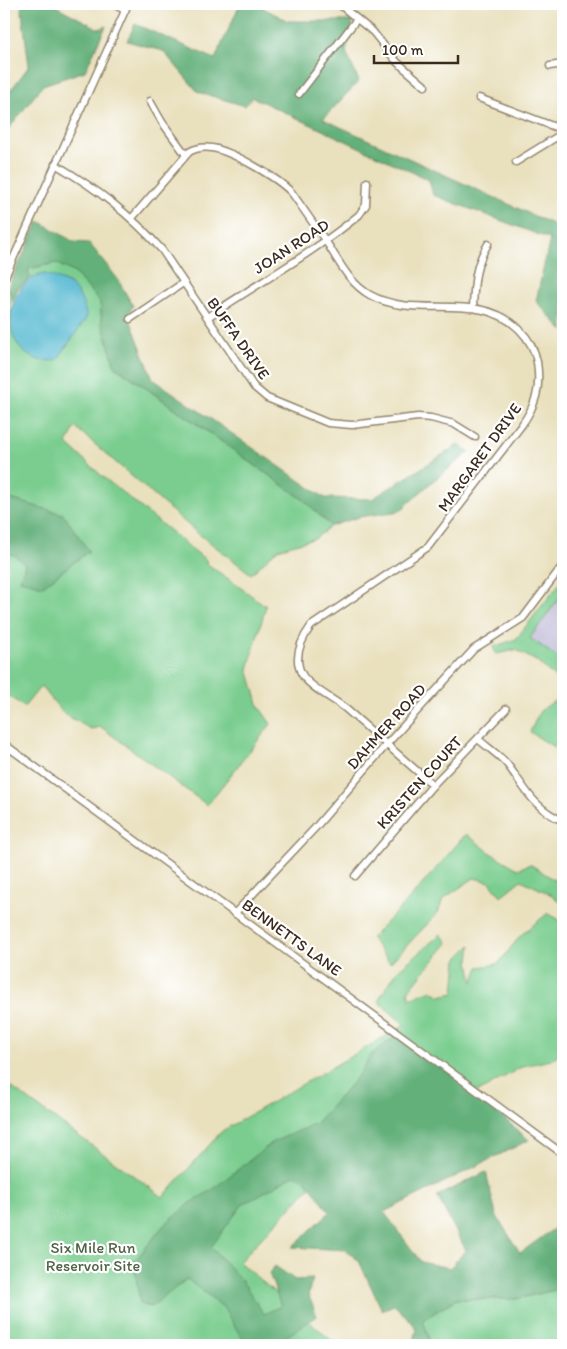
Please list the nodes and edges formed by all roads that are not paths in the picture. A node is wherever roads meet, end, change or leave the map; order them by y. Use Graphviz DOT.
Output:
graph roads {
  1 [pos="113,4"];
  2 [pos="339,4"];
  3 [pos="127,7"];
  4 [pos="357,19"];
  5 [pos="563,64"];
  6 [pos="550,66"];
  7 [pos="425,86"];
  8 [pos="299,94"];
  9 [pos="479,98"];
  10 [pos="150,100"];
  11 [pos="563,131"];
  12 [pos="186,155"];
  13 [pos="516,162"];
  14 [pos="55,164"];
  15 [pos="367,182"];
  16 [pos="132,218"];
  17 [pos="325,241"];
  18 [pos="488,244"];
  19 [pos="4,279"];
  20 [pos="184,283"];
  21 [pos="473,308"];
  22 [pos="208,317"];
  23 [pos="130,319"];
  24 [pos="475,437"];
  25 [pos="563,565"];
  26 [pos="506,709"];
  27 [pos="478,739"];
  28 [pos="4,744"];
  29 [pos="387,744"];
  30 [pos="433,785"];
  31 [pos="563,821"];
  32 [pos="355,876"];
  33 [pos="235,913"];
  34 [pos="563,1154"];
  1 -- 3 [label="street"];
  2 -- 4 [label="street"];
  3 -- 14 [label="street"];
  4 -- 7 [label="street"];
  4 -- 8 [label="street"];
  5 -- 6 [label="street"];
  9 -- 11 [label="street"];
  10 -- 12 [label="street"];
  11 -- 13 [label="street"];
  12 -- 16 [label="street"];
  12 -- 17 [label="street, MARGARET DRIVE"];
  14 -- 16 [label="street, BUFFA DRIVE"];
  14 -- 19 [label="street"];
  15 -- 17 [label="street, JOAN ROAD"];
  16 -- 20 [label="street, BUFFA DRIVE"];
  17 -- 21 [label="street, MARGARET DRIVE"];
  17 -- 22 [label="street, JOAN ROAD"];
  18 -- 21 [label="street"];
  20 -- 22 [label="street, BUFFA DRIVE"];
  20 -- 23 [label="street"];
  21 -- 29 [label="street, MARGARET DRIVE"];
  22 -- 24 [label="street, BUFFA DRIVE"];
  25 -- 29 [label="street, DAHMER ROAD"];
  26 -- 27 [label="street, KRISTEN COURT"];
  27 -- 30 [label="street, KRISTEN COURT"];
  27 -- 31 [label="street"];
  28 -- 33 [label="street, BENNETTS LANE"];
  29 -- 30 [label="street, MARGARET DRIVE"];
  29 -- 33 [label="street, DAHMER ROAD"];
  30 -- 32 [label="street, KRISTEN COURT"];
  33 -- 34 [label="street, BENNETTS LANE"];
}
